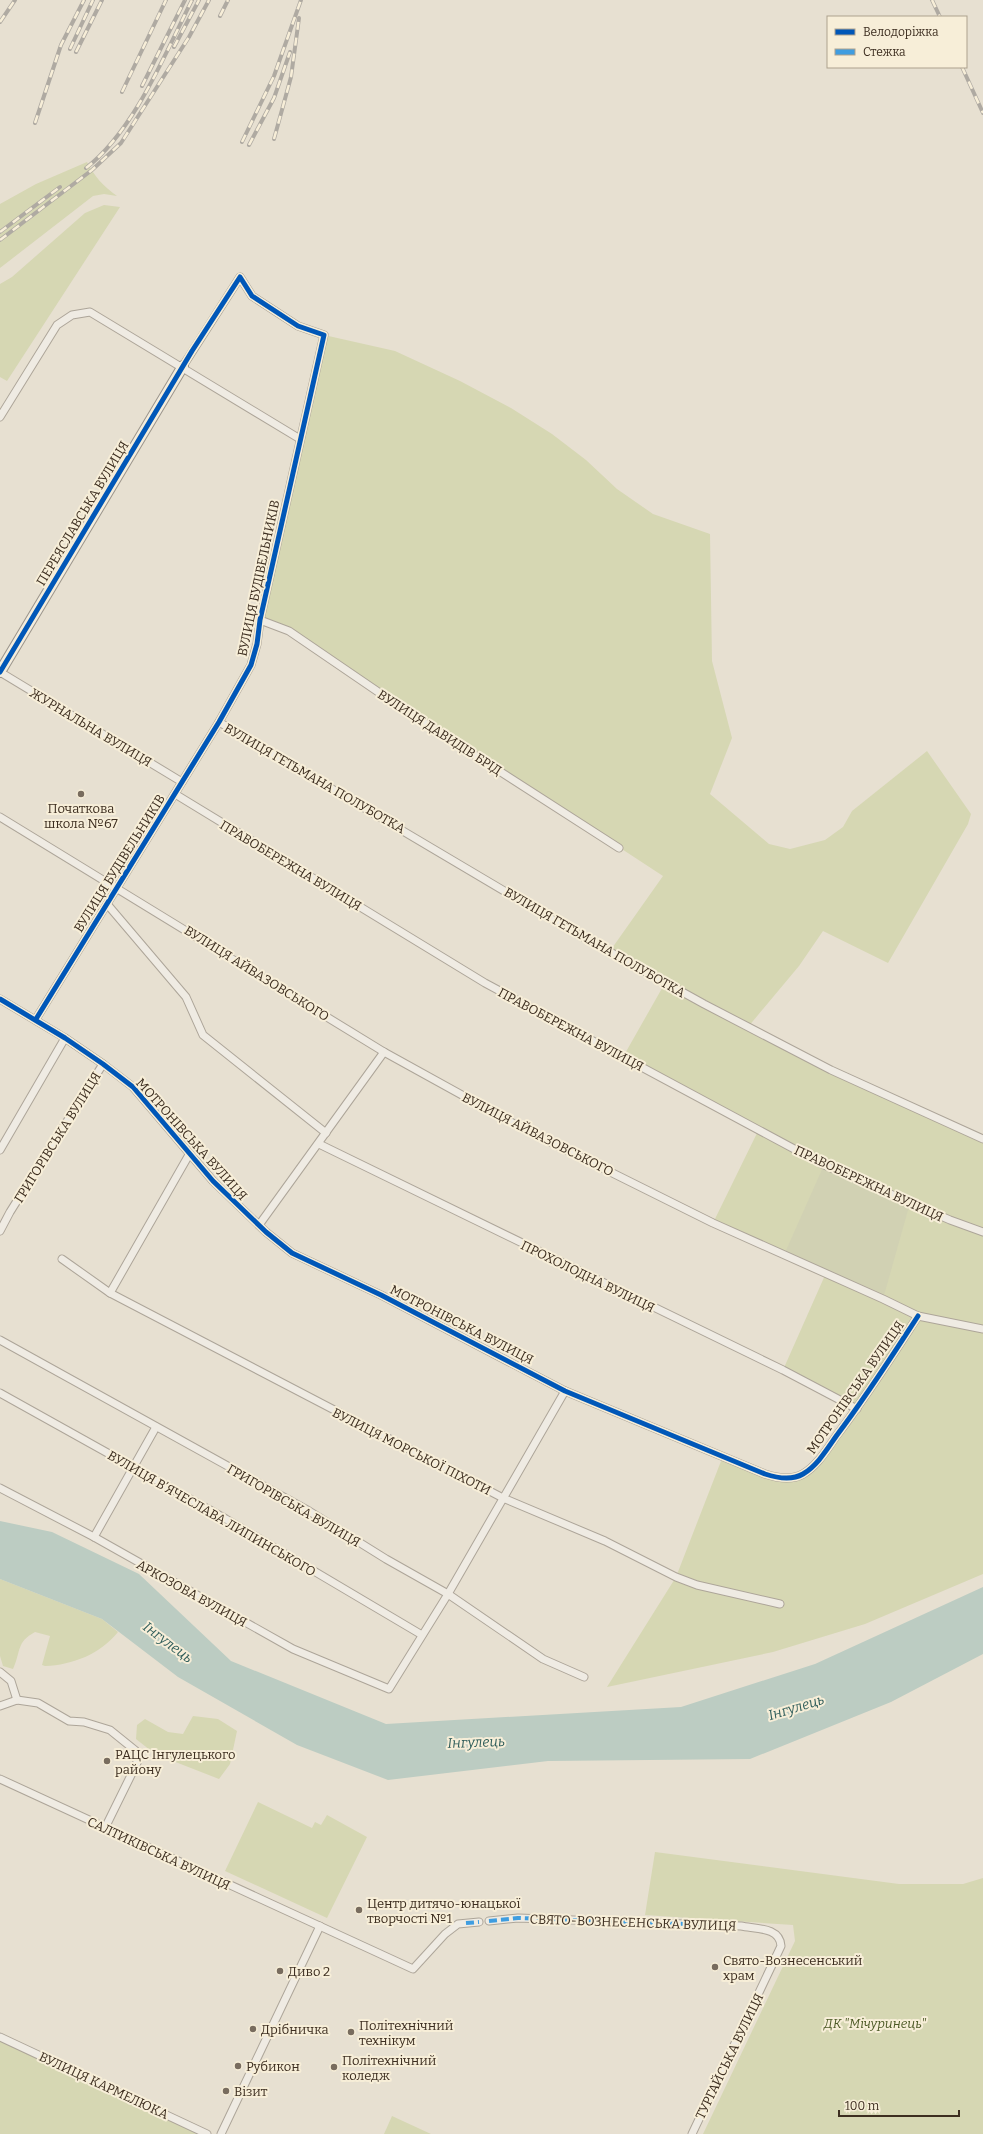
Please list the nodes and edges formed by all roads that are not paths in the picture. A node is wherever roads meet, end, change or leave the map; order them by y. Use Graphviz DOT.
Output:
graph roads {
  1 [pos="183,366"];
  2 [pos="0,417"];
  3 [pos="300,439"];
  4 [pos="260,620"];
  5 [pos="0,672"];
  6 [pos="219,722"];
  7 [pos="182,782"];
  8 [pos="175,794"];
  9 [pos="0,818"];
  10 [pos="619,848"];
  11 [pos="117,888"];
  12 [pos="107,904"];
  13 [pos="0,998"];
  14 [pos="36,1019"];
  15 [pos="66,1038"];
  16 [pos="384,1052"];
  17 [pos="103,1064"];
  18 [pos="326,1133"];
  19 [pos="983,1139"];
  20 [pos="319,1144"];
  21 [pos="0,1150"];
  22 [pos="190,1153"];
  23 [pos="259,1225"];
  24 [pos="0,1231"];
  25 [pos="983,1232"];
  26 [pos="62,1259"];
  27 [pos="110,1293"];
  28 [pos="918,1316"];
  29 [pos="983,1329"];
  30 [pos="0,1340"];
  31 [pos="565,1390"];
  32 [pos="0,1393"];
  33 [pos="857,1409"];
  34 [pos="156,1427"];
  35 [pos="133,1469"];
  36 [pos="0,1488"];
  37 [pos="503,1498"];
  38 [pos="94,1537"];
  39 [pos="448,1594"];
  40 [pos="780,1604"];
  41 [pos="422,1635"];
  42 [pos="0,1672"];
  43 [pos="584,1677"];
  44 [pos="17,1700"];
  45 [pos="0,1706"];
  46 [pos="0,1778"];
  47 [pos="105,1828"];
  48 [pos="489,1921"];
  49 [pos="478,1922"];
  50 [pos="320,1926"];
  51 [pos="776,1934"];
  52 [pos="0,2037"];
  53 [pos="207,2134"];
  54 [pos="221,2134"];
  55 [pos="692,2134"];
  1 -- 2 [label="street"];
  1 -- 3 [label="street"];
  1 -- 3 [label="street, ВУЛИЦЯ БУДІВЕЛЬНИКІВ"];
  1 -- 5 [label="street, ПЕРЕЯСЛАВСЬКА ВУЛИЦЯ"];
  3 -- 4 [label="street, ВУЛИЦЯ БУДІВЕЛЬНИКІВ"];
  4 -- 6 [label="street, ВУЛИЦЯ БУДІВЕЛЬНИКІВ"];
  4 -- 10 [label="street, ВУЛИЦЯ ДАВИДІВ БРІД"];
  5 -- 7 [label="street, ЖУРНАЛЬНА ВУЛИЦЯ"];
  6 -- 7 [label="street, ВУЛИЦЯ БУДІВЕЛЬНИКІВ"];
  6 -- 19 [label="street, ВУЛИЦЯ ГЕТЬМАНА ПОЛУБОТКА"];
  7 -- 8 [label="street, ВУЛИЦЯ БУДІВЕЛЬНИКІВ"];
  8 -- 11 [label="street, ВУЛИЦЯ БУДІВЕЛЬНИКІВ"];
  8 -- 25 [label="street, ПРАВОБЕРЕЖНА ВУЛИЦЯ"];
  9 -- 11 [label="street, ВУЛИЦЯ АЙВАЗОВСЬКОГО"];
  11 -- 12 [label="street, ВУЛИЦЯ БУДІВЕЛЬНИКІВ"];
  11 -- 16 [label="street, ВУЛИЦЯ АЙВАЗОВСЬКОГО"];
  12 -- 14 [label="street, ВУЛИЦЯ БУДІВЕЛЬНИКІВ"];
  12 -- 18 [label="street"];
  13 -- 14 [label="street, МОТРОНІВСЬКА ВУЛИЦЯ"];
  14 -- 15 [label="street, МОТРОНІВСЬКА ВУЛИЦЯ"];
  15 -- 17 [label="street, МОТРОНІВСЬКА ВУЛИЦЯ"];
  15 -- 21 [label="street"];
  16 -- 18 [label="street"];
  16 -- 28 [label="street, ВУЛИЦЯ АЙВАЗОВСЬКОГО"];
  17 -- 22 [label="street, МОТРОНІВСЬКА ВУЛИЦЯ"];
  17 -- 24 [label="street, ГРИГОРІВСЬКА ВУЛИЦЯ"];
  18 -- 20 [label="street"];
  20 -- 23 [label="street"];
  20 -- 33 [label="street, ПРОХОЛОДНА ВУЛИЦЯ"];
  22 -- 23 [label="street, МОТРОНІВСЬКА ВУЛИЦЯ"];
  22 -- 27 [label="street"];
  23 -- 31 [label="street, МОТРОНІВСЬКА ВУЛИЦЯ"];
  26 -- 27 [label="street, ВУЛИЦЯ МОРСЬКОЇ ПІХОТИ"];
  27 -- 37 [label="street, ВУЛИЦЯ МОРСЬКОЇ ПІХОТИ"];
  28 -- 29 [label="street, ВУЛИЦЯ АЙВАЗОВСЬКОГО"];
  28 -- 33 [label="street, МОТРОНІВСЬКА ВУЛИЦЯ"];
  30 -- 34 [label="street, ГРИГОРІВСЬКА ВУЛИЦЯ"];
  31 -- 33 [label="street, МОТРОНІВСЬКА ВУЛИЦЯ"];
  31 -- 37 [label="street"];
  32 -- 35 [label="street, ВУЛИЦЯ В’ЯЧЕСЛАВА ЛИПИНСЬКОГО"];
  34 -- 35 [label="street"];
  34 -- 39 [label="street, ГРИГОРІВСЬКА ВУЛИЦЯ"];
  35 -- 38 [label="street"];
  35 -- 41 [label="street, ВУЛИЦЯ В’ЯЧЕСЛАВА ЛИПИНСЬКОГО"];
  36 -- 38 [label="street, АРКОЗОВА ВУЛИЦЯ"];
  37 -- 39 [label="street"];
  37 -- 40 [label="street, ВУЛИЦЯ МОРСЬКОЇ ПІХОТИ"];
  38 -- 41 [label="street, АРКОЗОВА ВУЛИЦЯ"];
  39 -- 41 [label="street"];
  39 -- 43 [label="street, ГРИГОРІВСЬКА ВУЛИЦЯ"];
  42 -- 44 [label="street"];
  44 -- 45 [label="street"];
  44 -- 47 [label="street"];
  46 -- 47 [label="street, САЛТИКІВСЬКА ВУЛИЦЯ"];
  47 -- 50 [label="street, САЛТИКІВСЬКА ВУЛИЦЯ"];
  48 -- 51 [label="street, СВЯТО-ВОЗНЕСЕНСЬКА ВУЛИЦЯ"];
  49 -- 50 [label="street"];
  50 -- 54 [label="street"];
  51 -- 55 [label="street, ТУРГАЙСЬКА ВУЛИЦЯ"];
  52 -- 53 [label="street, ВУЛИЦЯ КАРМЕЛЮКА"];
}
